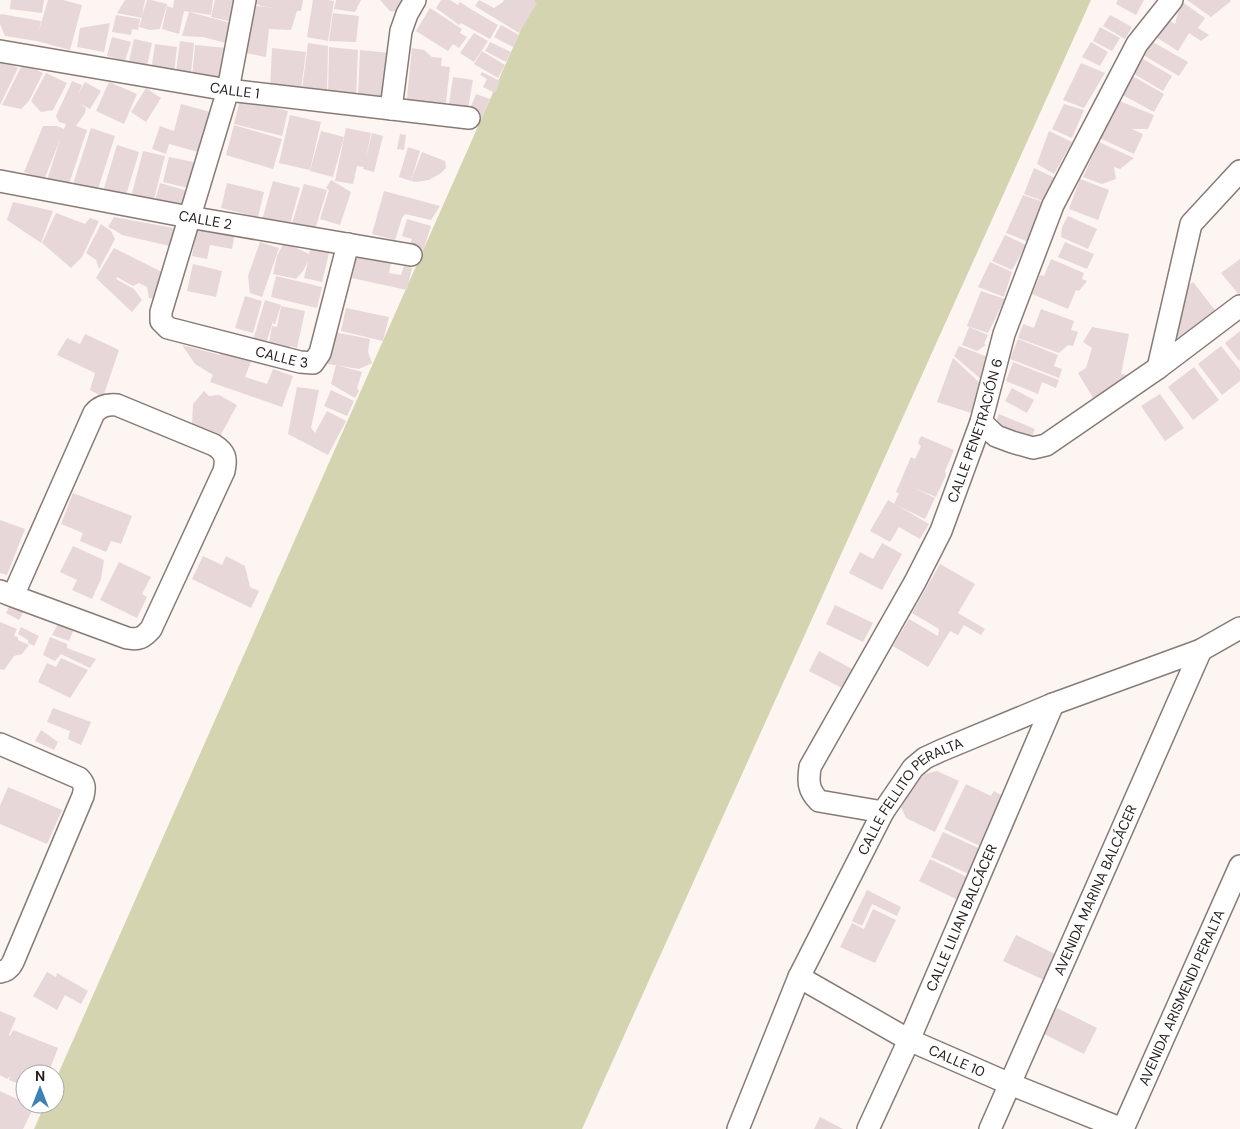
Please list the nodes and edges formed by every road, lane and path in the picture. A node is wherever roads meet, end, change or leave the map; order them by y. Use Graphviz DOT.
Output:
graph roads {
  1 [pos="245,0"];
  2 [pos="415,0"];
  3 [pos="1172,0"];
  4 [pos="0,51"];
  5 [pos="228,90"];
  6 [pos="390,108"];
  7 [pos="469,118"];
  8 [pos="1240,171"];
  9 [pos="0,181"];
  10 [pos="189,217"];
  11 [pos="348,244"];
  12 [pos="411,255"];
  13 [pos="1240,306"];
  14 [pos="1158,368"];
  15 [pos="981,422"];
  16 [pos="6,594"];
  17 [pos="1240,628"];
  18 [pos="1201,650"];
  19 [pos="1053,704"];
  20 [pos="0,744"];
  21 [pos="883,812"];
  22 [pos="1240,866"];
  23 [pos="0,972"];
  24 [pos="799,977"];
  25 [pos="909,1040"];
  26 [pos="1010,1084"];
  27 [pos="738,1129"];
  28 [pos="868,1129"];
  29 [pos="990,1129"];
  30 [pos="1123,1129"];
  1 -- 5 [label="street"];
  2 -- 6 [label="street"];
  3 -- 15 [label="street, CALLE PENETRACIÓN 6"];
  4 -- 5 [label="street, CALLE 1"];
  5 -- 6 [label="street, CALLE 1"];
  5 -- 10 [label="street"];
  6 -- 7 [label="street, CALLE 1"];
  8 -- 14 [label="street"];
  9 -- 10 [label="street, CALLE 2"];
  10 -- 11 [label="street, CALLE 2"];
  10 -- 11 [label="street, CALLE 3"];
  11 -- 12 [label="street, CALLE 2"];
  13 -- 14 [label="street"];
  14 -- 15 [label="street"];
  15 -- 21 [label="street, CALLE PENETRACIÓN 6"];
  16 -- 16 [label="street"];
  17 -- 18 [label="street, CALLE FELLITO PERALTA"];
  18 -- 19 [label="street, CALLE FELLITO PERALTA"];
  18 -- 26 [label="street, AVENIDA MARINA BALCÁCER"];
  19 -- 21 [label="street, CALLE FELLITO PERALTA"];
  19 -- 25 [label="street, CALLE LILIAN BALCÁCER"];
  20 -- 23 [label="street"];
  21 -- 24 [label="street, CALLE FELLITO PERALTA"];
  22 -- 30 [label="street, AVENIDA ARISMENDI PERALTA"];
  24 -- 25 [label="street, CALLE 10"];
  24 -- 27 [label="street, CALLE FELLITO PERALTA"];
  25 -- 26 [label="street, CALLE 10"];
  25 -- 28 [label="street, CALLE LILIAN BALCÁCER"];
  26 -- 29 [label="street, AVENIDA MARINA BALCÁCER"];
  26 -- 30 [label="street, CALLE 10"];
}
